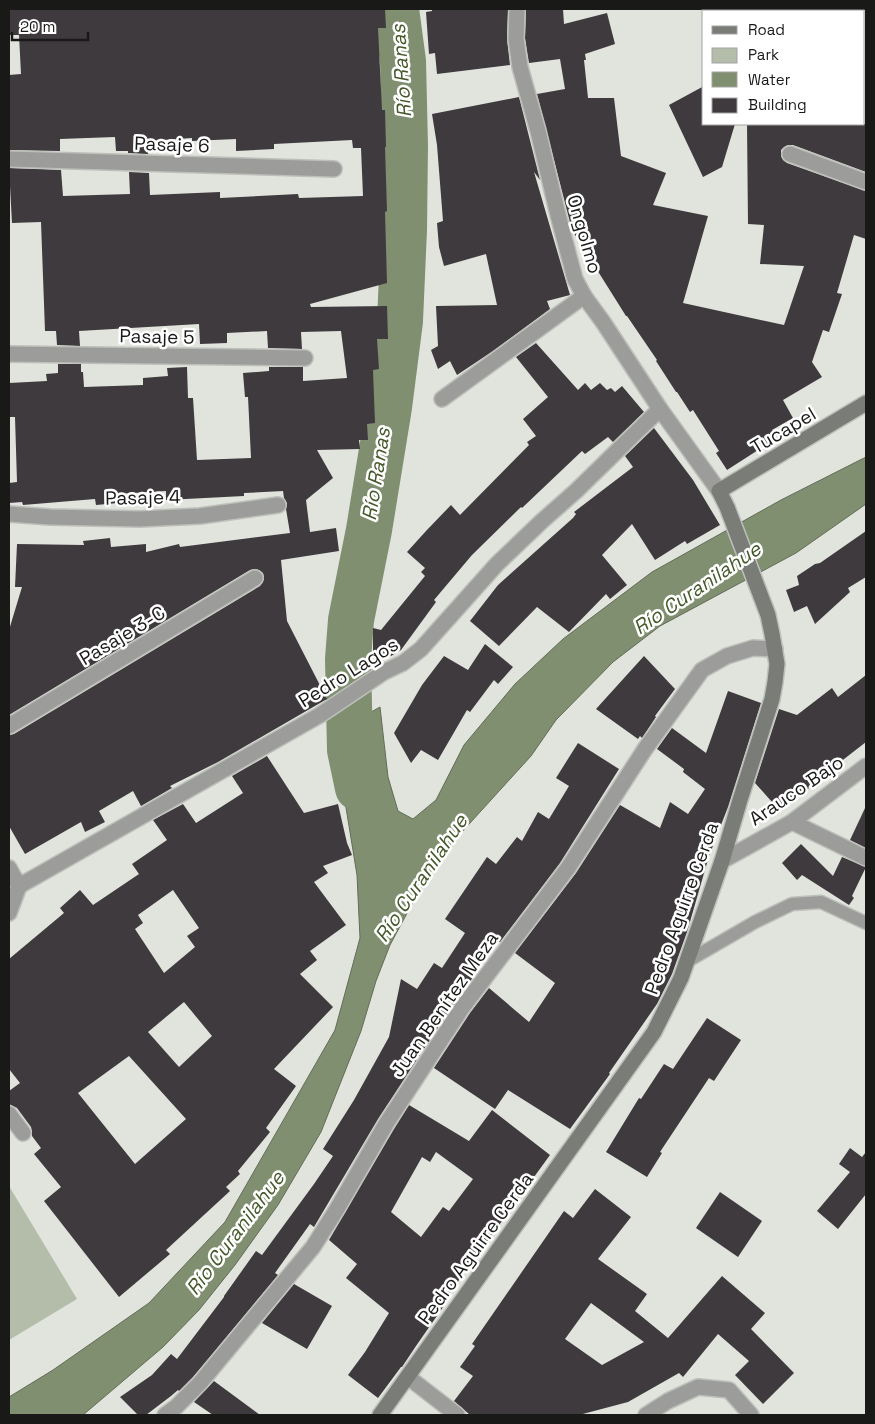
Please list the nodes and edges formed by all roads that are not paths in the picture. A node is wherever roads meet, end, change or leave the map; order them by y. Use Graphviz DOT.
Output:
graph roads {
  1 [pos="516,9"];
  2 [pos="790,154"];
  3 [pos="9,159"];
  4 [pos="334,169"];
  5 [pos="866,182"];
  6 [pos="584,296"];
  7 [pos="9,354"];
  8 [pos="305,358"];
  9 [pos="442,399"];
  10 [pos="866,403"];
  11 [pos="660,409"];
  12 [pos="719,491"];
  13 [pos="278,505"];
  14 [pos="9,514"];
  15 [pos="255,578"];
  16 [pos="775,649"];
  17 [pos="9,726"];
  18 [pos="866,766"];
  19 [pos="792,822"];
  20 [pos="866,858"];
  21 [pos="722,861"];
  22 [pos="9,868"];
  23 [pos="19,886"];
  24 [pos="9,913"];
  25 [pos="866,923"];
  26 [pos="686,962"];
  27 [pos="9,1114"];
  28 [pos="23,1133"];
  29 [pos="408,1377"];
  30 [pos="165,1415"];
  31 [pos="380,1415"];
  32 [pos="457,1415"];
  33 [pos="646,1415"];
  34 [pos="751,1415"];
  1 -- 6 [label="street, Ongolmo"];
  2 -- 5 [label="street"];
  3 -- 4 [label="street, Pasaje 6"];
  6 -- 9 [label="street"];
  6 -- 11 [label="street, Ongolmo"];
  7 -- 8 [label="street, Pasaje 5"];
  10 -- 12 [label="street, Tucapel"];
  11 -- 12 [label="street, Ongolmo"];
  11 -- 23 [label="street, Pedro Lagos"];
  12 -- 16 [label="street, Pedro Aguirre Cerda"];
  13 -- 14 [label="street, Pasaje 4"];
  15 -- 17 [label="street, Pasaje 3-C"];
  16 -- 21 [label="street, Pedro Aguirre Cerda"];
  16 -- 30 [label="street, Juan Benítez Meza"];
  18 -- 19 [label="street, Arauco Bajo"];
  19 -- 20 [label="street"];
  19 -- 21 [label="street, Arauco Bajo"];
  21 -- 26 [label="street, Pedro Aguirre Cerda"];
  22 -- 23 [label="street"];
  23 -- 24 [label="street"];
  25 -- 26 [label="lane"];
  26 -- 29 [label="street, Pedro Aguirre Cerda"];
  27 -- 28 [label="street"];
  29 -- 31 [label="street, Pedro Aguirre Cerda"];
  29 -- 32 [label="street"];
  33 -- 34 [label="street"];
}
